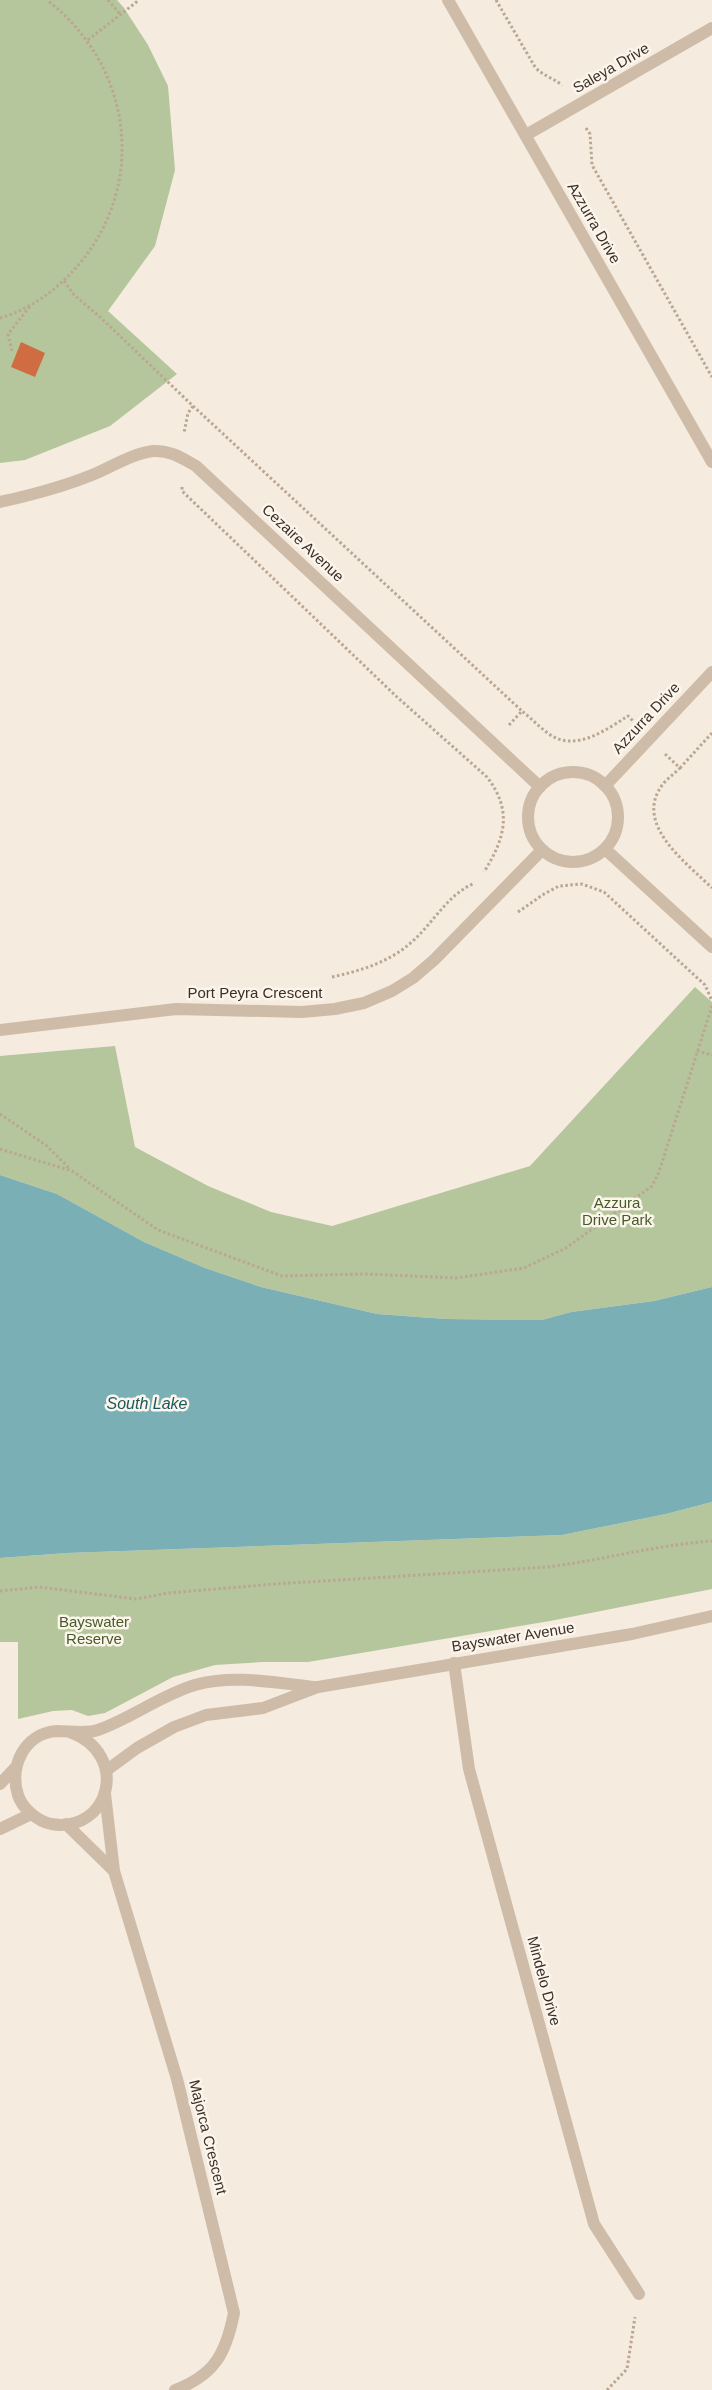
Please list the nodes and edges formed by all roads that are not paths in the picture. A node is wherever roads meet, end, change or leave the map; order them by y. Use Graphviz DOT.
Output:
graph roads {
  1 [pos="448,0"];
  2 [pos="712,28"];
  3 [pos="526,136"];
  4 [pos="712,462"];
  5 [pos="0,502"];
  6 [pos="712,672"];
  7 [pos="605,786"];
  8 [pos="540,787"];
  9 [pos="605,848"];
  10 [pos="542,850"];
  11 [pos="712,947"];
  12 [pos="0,1030"];
  13 [pos="712,1616"];
  14 [pos="454,1663"];
  15 [pos="318,1687"];
  16 [pos="70,1732"];
  17 [pos="16,1768"];
  18 [pos="107,1770"];
  19 [pos="0,1784"];
  20 [pos="105,1794"];
  21 [pos="31,1814"];
  22 [pos="66,1824"];
  23 [pos="0,1829"];
  24 [pos="114,1871"];
  25 [pos="639,2294"];
  26 [pos="175,2390"];
  1 -- 3 [label="street, Azzurra Drive"];
  2 -- 3 [label="street, Saleya Drive"];
  3 -- 4 [label="street, Azzurra Drive"];
  5 -- 8 [label="street, Cezaire Avenue"];
  6 -- 7 [label="street, Azzurra Drive"];
  7 -- 8 [label="street"];
  7 -- 9 [label="street"];
  8 -- 10 [label="street"];
  9 -- 10 [label="street"];
  9 -- 11 [label="street"];
  10 -- 12 [label="street, Port Peyra Crescent"];
  13 -- 14 [label="street, Bayswater Avenue"];
  14 -- 15 [label="street, Bayswater Avenue"];
  14 -- 25 [label="street, Mindelo Drive"];
  15 -- 16 [label="street, Bayswater Avenue"];
  15 -- 18 [label="street, Bayswater Avenue"];
  16 -- 17 [label="street, Bayswater Avenue"];
  16 -- 18 [label="street"];
  17 -- 19 [label="street, Bayswater Avenue"];
  17 -- 21 [label="street, Bayswater Avenue"];
  18 -- 20 [label="street"];
  20 -- 22 [label="street"];
  20 -- 24 [label="street, Majorca Crescent"];
  21 -- 22 [label="street"];
  21 -- 23 [label="street"];
  22 -- 24 [label="street, Majorca Crescent"];
  24 -- 26 [label="street, Majorca Crescent"];
}
